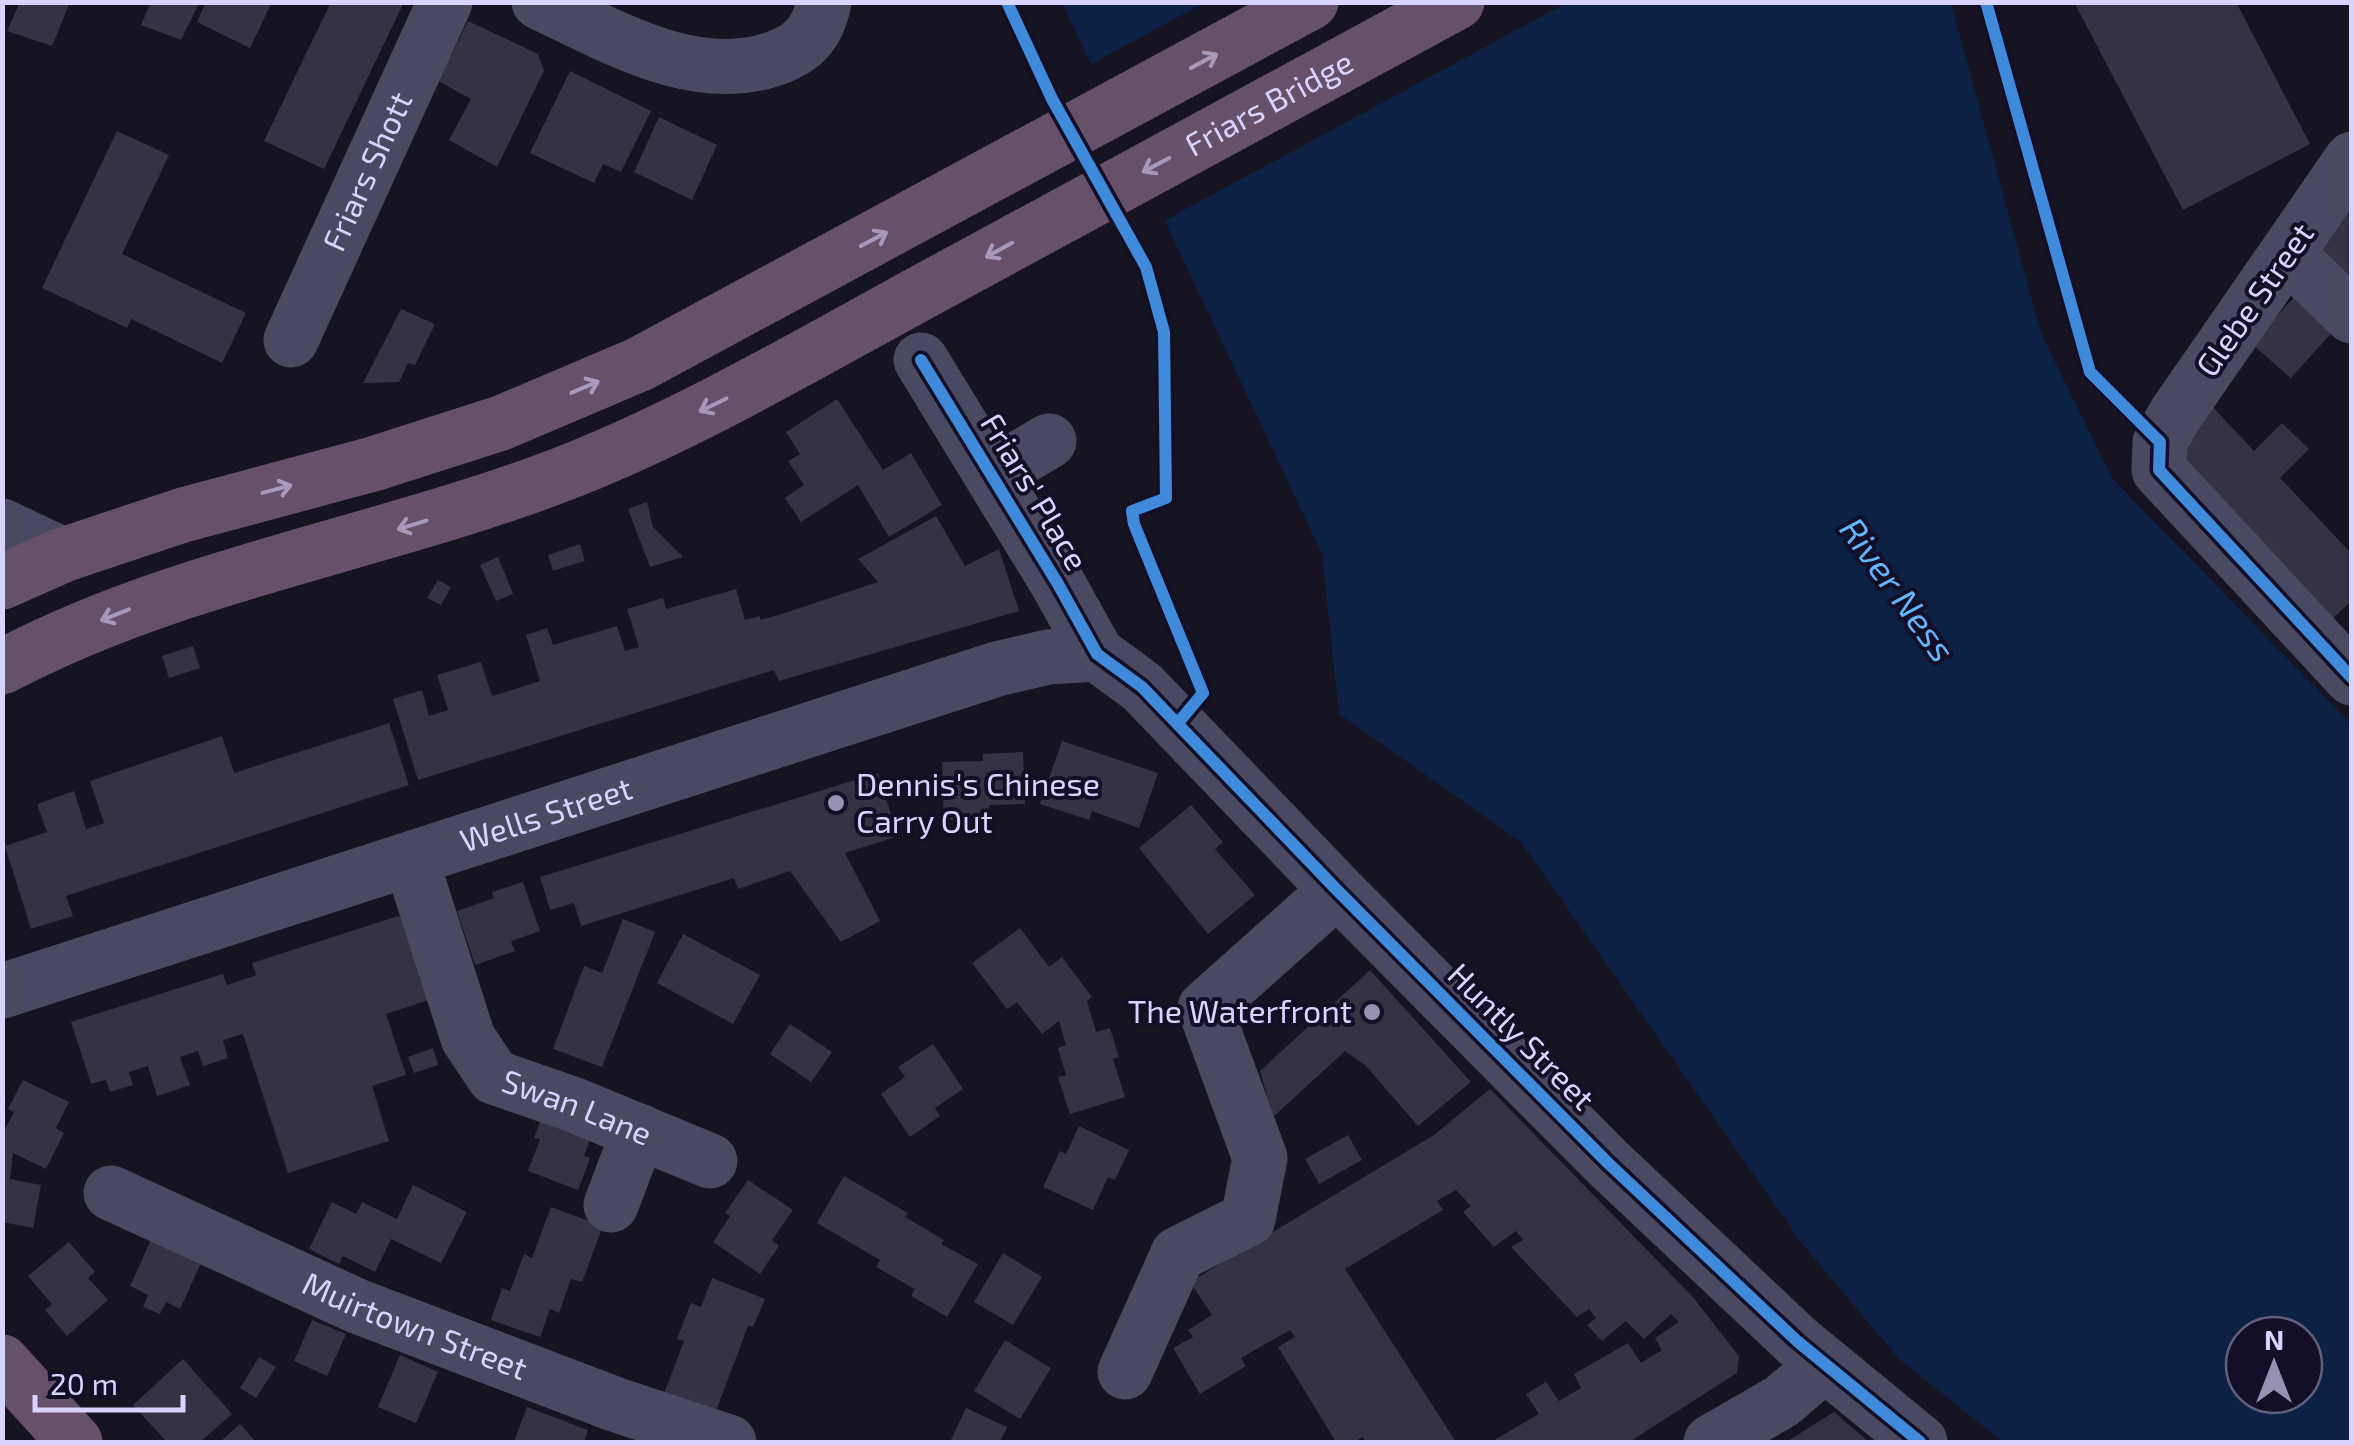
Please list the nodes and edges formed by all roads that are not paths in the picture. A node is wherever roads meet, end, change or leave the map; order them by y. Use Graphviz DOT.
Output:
graph roads {
  1 [pos="445,2"];
  2 [pos="824,2"];
  3 [pos="1311,2"];
  4 [pos="1457,2"];
  5 [pos="568,8"];
  6 [pos="2352,159"];
  7 [pos="2288,254"];
  8 [pos="2352,316"];
  9 [pos="291,340"];
  10 [pos="922,360"];
  11 [pos="1049,441"];
  12 [pos="992,474"];
  13 [pos="2,526"];
  14 [pos="63,555"];
  15 [pos="2,582"];
  16 [pos="1097,654"];
  17 [pos="2,667"];
  18 [pos="2352,678"];
  19 [pos="411,860"];
  20 [pos="1336,890"];
  21 [pos="2,991"];
  22 [pos="639,1131"];
  23 [pos="710,1161"];
  24 [pos="111,1193"];
  25 [pos="610,1205"];
  26 [pos="2,1362"];
  27 [pos="1825,1364"];
  28 [pos="1125,1372"];
  29 [pos="74,1442"];
  30 [pos="729,1442"];
  31 [pos="1712,1442"];
  32 [pos="1920,1442"];
  1 -- 9 [label="street, Friars Shott"];
  2 -- 5 [label="street"];
  14 -- 3 [label="highway, one-way"];
  4 -- 17 [label="highway, Friars Bridge, one-way"];
  6 -- 7 [label="street, Glebe Street"];
  7 -- 8 [label="street"];
  7 -- 18 [label="street, Glebe Street"];
  10 -- 12 [label="street, Friars' Place"];
  11 -- 12 [label="street"];
  12 -- 16 [label="street, Friars' Place"];
  13 -- 14 [label="street"];
  14 -- 15 [label="highway"];
  16 -- 19 [label="street, Wells Street"];
  16 -- 20 [label="street, Huntly Street"];
  19 -- 21 [label="street, Wells Street"];
  19 -- 22 [label="street, Swan Lane"];
  20 -- 27 [label="street, Huntly Street"];
  20 -- 28 [label="street"];
  22 -- 23 [label="street, Swan Lane"];
  22 -- 25 [label="street"];
  24 -- 30 [label="street, Muirtown Street"];
  26 -- 29 [label="highway"];
  27 -- 31 [label="street"];
  27 -- 32 [label="street, Huntly Street"];
}
